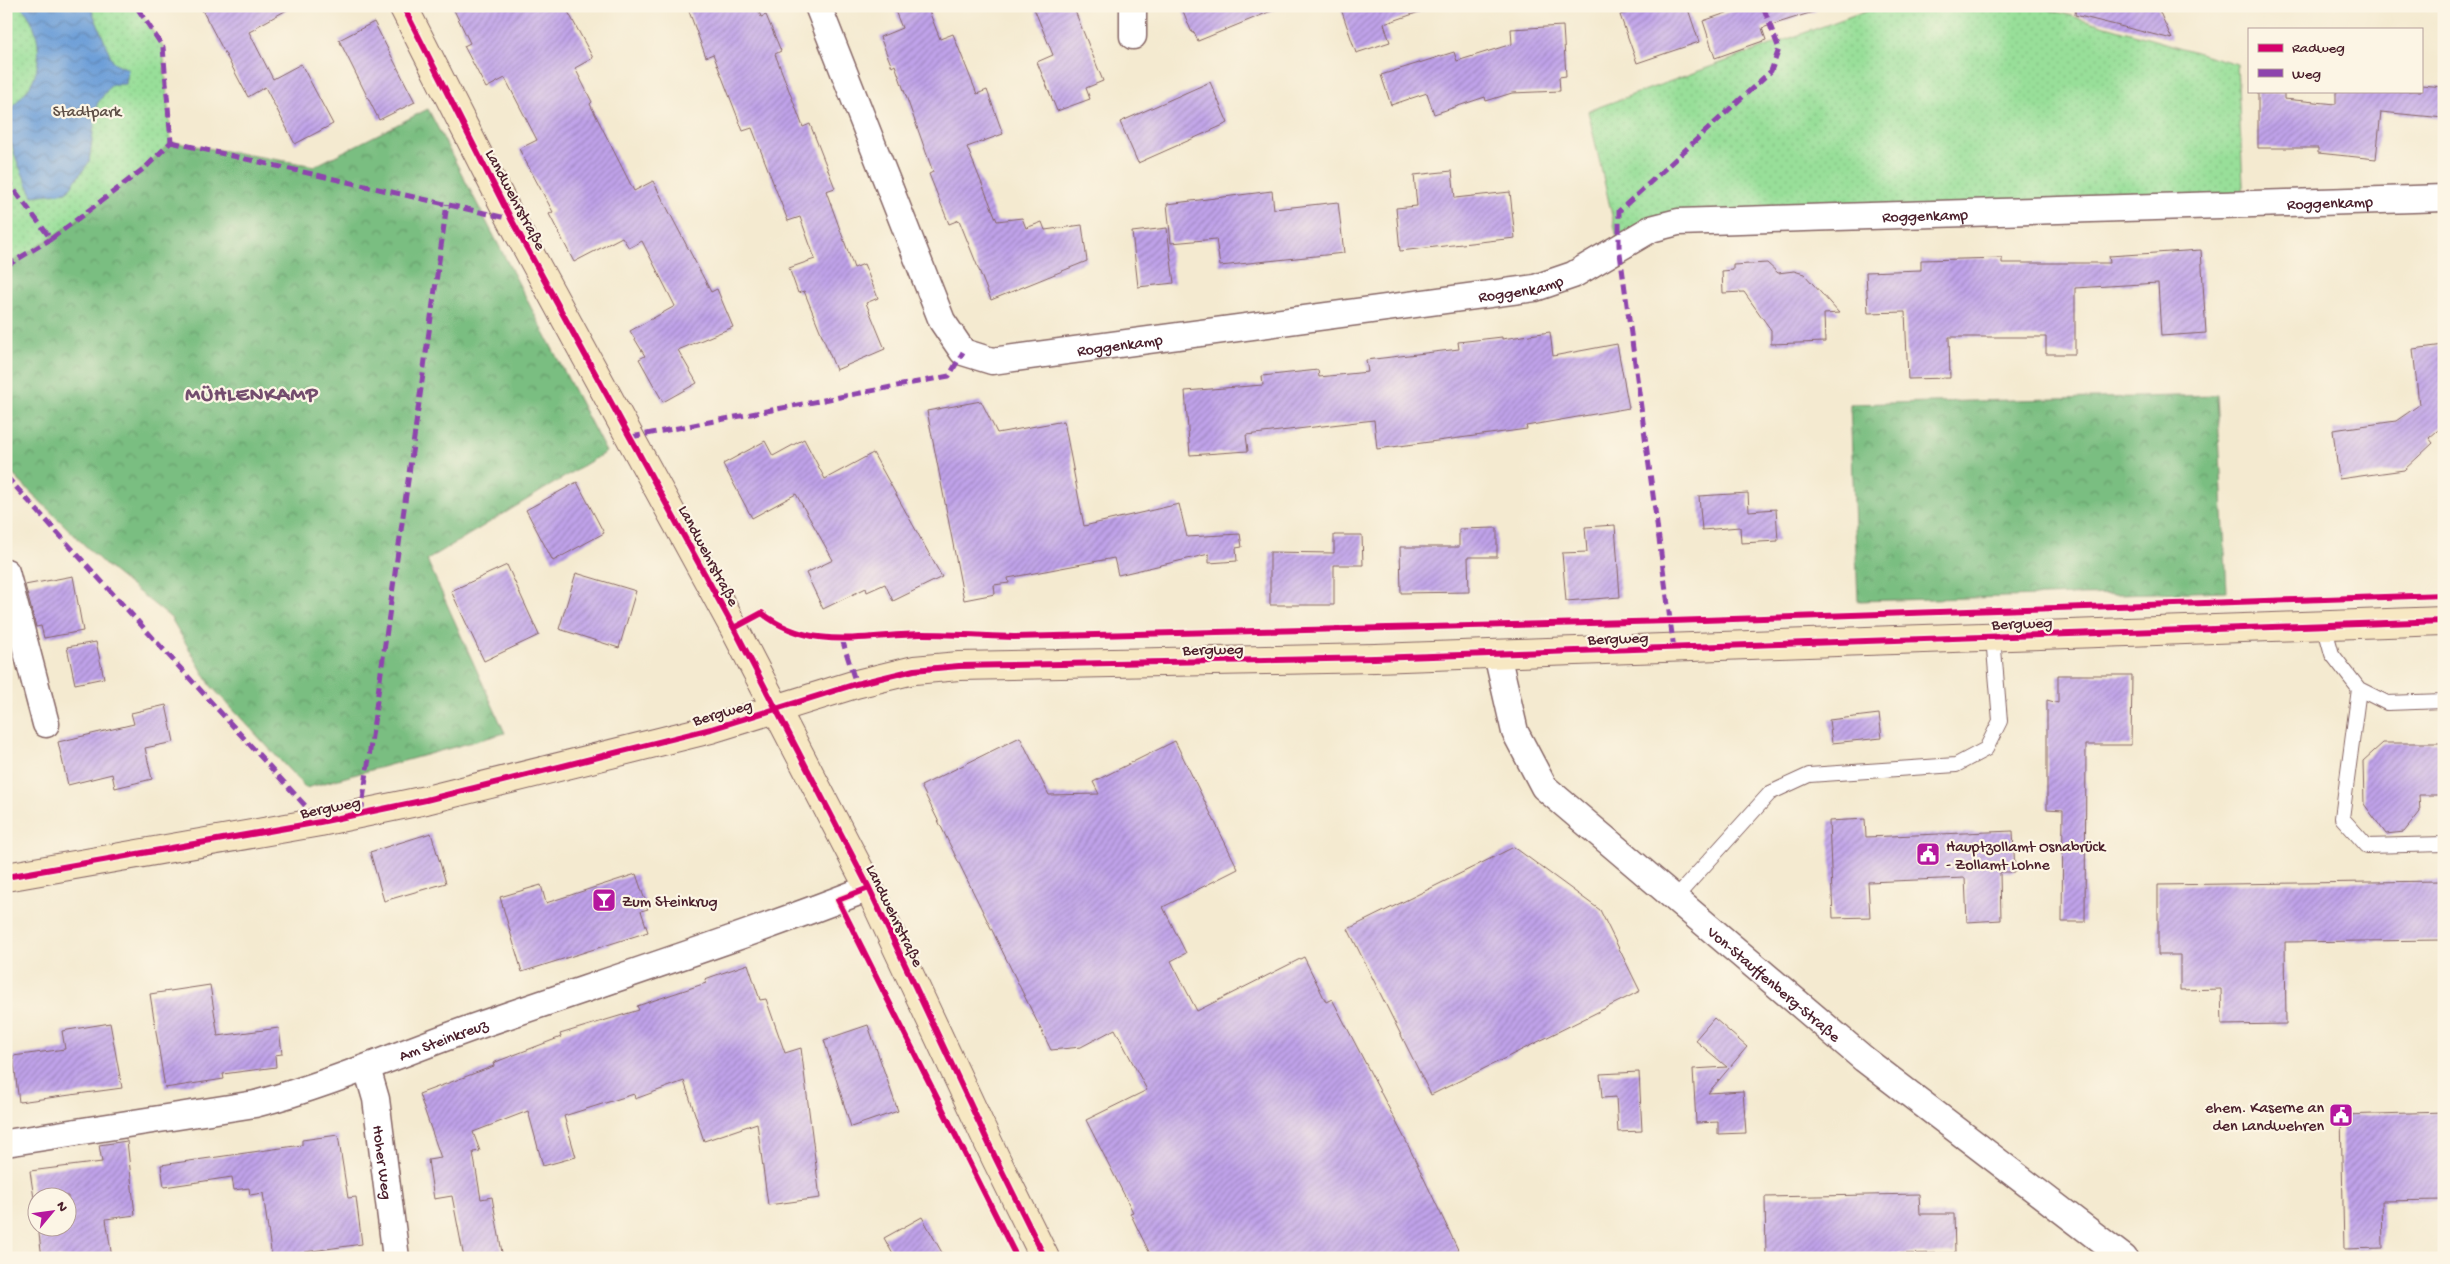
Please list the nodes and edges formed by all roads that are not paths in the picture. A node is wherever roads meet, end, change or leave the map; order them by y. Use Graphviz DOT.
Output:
graph roads {
  1 [pos="403,6"];
  2 [pos="818,6"];
  3 [pos="1132,6"];
  4 [pos="1133,36"];
  5 [pos="2444,198"];
  6 [pos="6,572"];
  7 [pos="2444,620"];
  8 [pos="2324,625"];
  9 [pos="1993,637"];
  10 [pos="1497,654"];
  11 [pos="2359,689"];
  12 [pos="2444,701"];
  13 [pos="776,710"];
  14 [pos="46,724"];
  15 [pos="2444,844"];
  16 [pos="6,877"];
  17 [pos="869,888"];
  18 [pos="1676,897"];
  19 [pos="366,1068"];
  20 [pos="6,1143"];
  21 [pos="396,1258"];
  22 [pos="1045,1258"];
  23 [pos="2124,1258"];
  1 -- 13 [label="main road, Landwehrstraße"];
  2 -- 5 [label="street, Roggenkamp"];
  3 -- 4 [label="street"];
  6 -- 14 [label="street"];
  7 -- 8 [label="main road, Bergweg"];
  8 -- 9 [label="main road, Bergweg"];
  8 -- 11 [label="lane"];
  9 -- 10 [label="main road, Bergweg"];
  9 -- 18 [label="lane"];
  10 -- 13 [label="main road, Bergweg"];
  10 -- 18 [label="street, Von-Stauffenberg-Straße"];
  11 -- 12 [label="lane"];
  11 -- 15 [label="lane"];
  13 -- 16 [label="main road, Bergweg"];
  13 -- 17 [label="main road, Landwehrstraße"];
  17 -- 19 [label="street, Am Steinkreuz"];
  17 -- 22 [label="main road, Landwehrstraße"];
  18 -- 23 [label="street, Von-Stauffenberg-Straße"];
  19 -- 20 [label="street, Am Steinkreuz"];
  19 -- 21 [label="street, Hoher Weg"];
}
